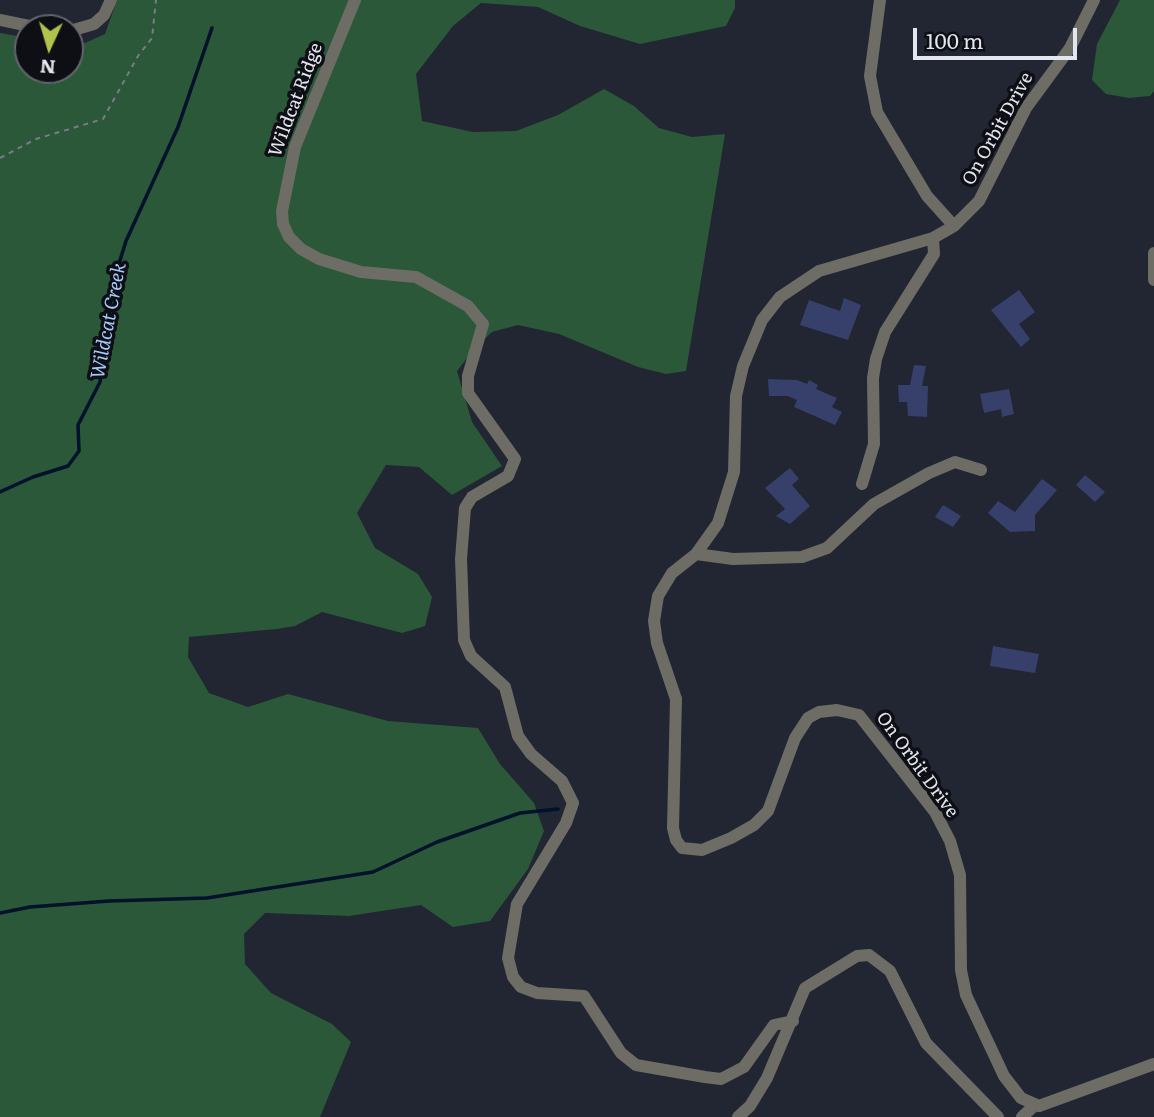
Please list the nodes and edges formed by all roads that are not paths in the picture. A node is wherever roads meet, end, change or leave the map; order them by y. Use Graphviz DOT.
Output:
graph roads {
  1 [pos="111,0"];
  2 [pos="355,0"];
  3 [pos="880,0"];
  4 [pos="1094,0"];
  5 [pos="84,27"];
  6 [pos="954,226"];
  7 [pos="933,239"];
  8 [pos="1154,253"];
  9 [pos="1154,280"];
  10 [pos="981,470"];
  11 [pos="862,484"];
  12 [pos="696,554"];
  13 [pos="793,1021"];
  14 [pos="1154,1064"];
  15 [pos="1035,1105"];
  16 [pos="738,1117"];
  17 [pos="998,1117"];
  18 [pos="1022,1117"];
  1 -- 5 [label="street"];
  2 -- 13 [label="street, Wildcat Ridge"];
  3 -- 6 [label="street"];
  4 -- 6 [label="street, On Orbit Drive"];
  6 -- 7 [label="street, On Orbit Drive"];
  7 -- 11 [label="street"];
  7 -- 12 [label="street, On Orbit Drive"];
  8 -- 9 [label="street"];
  10 -- 12 [label="street"];
  12 -- 15 [label="street, On Orbit Drive"];
  13 -- 16 [label="street"];
  13 -- 17 [label="street"];
  14 -- 15 [label="street"];
  15 -- 18 [label="street"];
}
